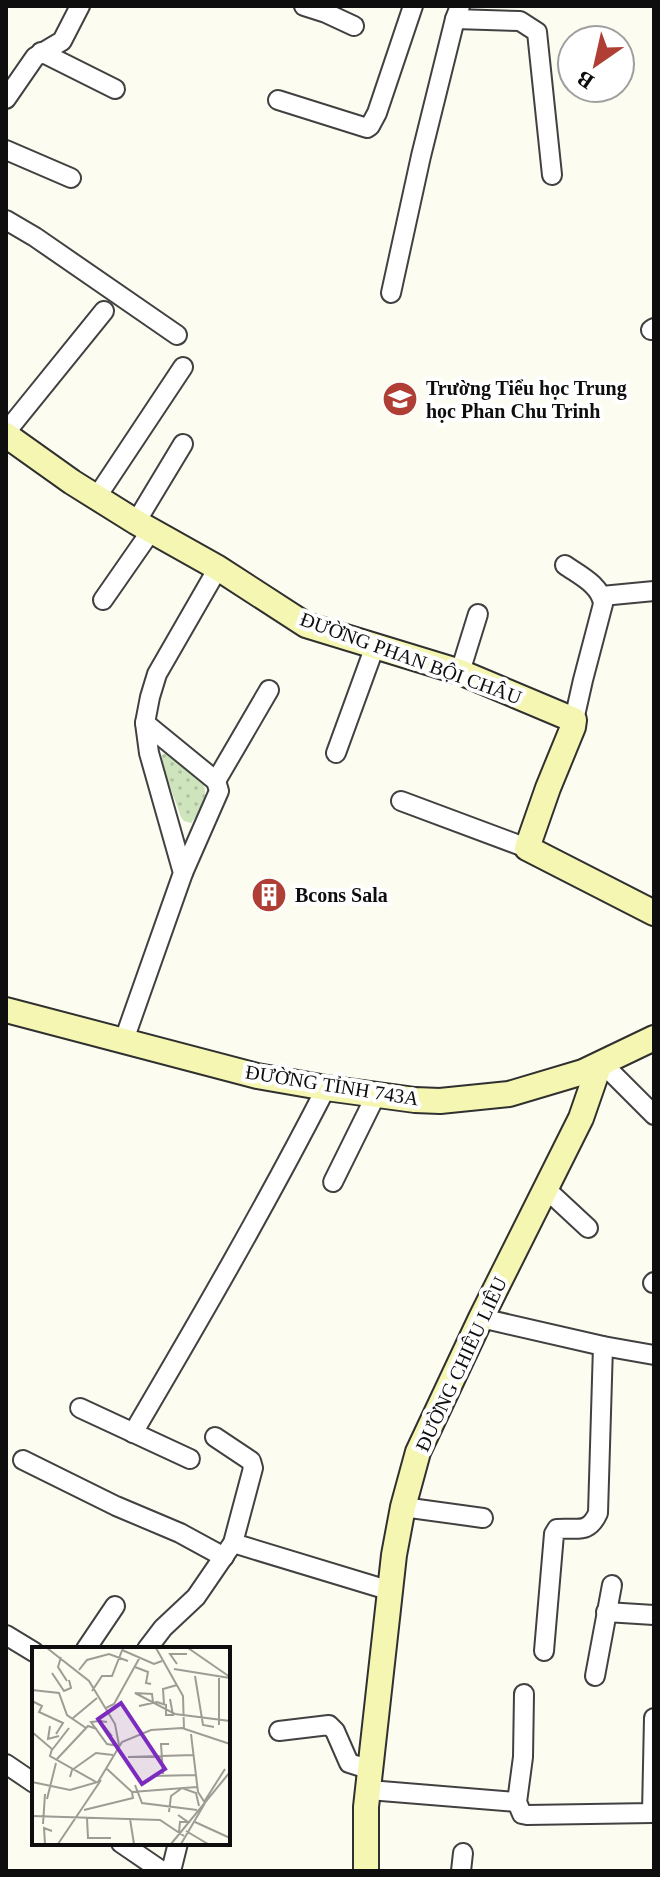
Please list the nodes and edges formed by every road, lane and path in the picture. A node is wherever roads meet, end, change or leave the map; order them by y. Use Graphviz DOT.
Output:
graph roads {
  1 [pos="80,6"];
  2 [pos="304,6"];
  3 [pos="413,6"];
  4 [pos="328,10"];
  5 [pos="457,12"];
  6 [pos="354,26"];
  7 [pos="41,52"];
  8 [pos="14,71"];
  9 [pos="115,89"];
  10 [pos="6,99"];
  11 [pos="278,100"];
  12 [pos="6,150"];
  13 [pos="552,175"];
  14 [pos="71,178"];
  15 [pos="6,220"];
  16 [pos="391,293"];
  17 [pos="104,311"];
  18 [pos="177,335"];
  19 [pos="183,367"];
  20 [pos="6,433"];
  21 [pos="183,444"];
  22 [pos="96,498"];
  23 [pos="143,527"];
  24 [pos="565,565"];
  25 [pos="218,568"];
  26 [pos="654,591"];
  27 [pos="602,596"];
  28 [pos="103,600"];
  29 [pos="478,614"];
  30 [pos="375,646"];
  31 [pos="460,672"];
  32 [pos="269,690"];
  33 [pos="574,720"];
  34 [pos="145,723"];
  35 [pos="336,753"];
  36 [pos="216,781"];
  37 [pos="401,801"];
  38 [pos="527,848"];
  39 [pos="183,873"];
  40 [pos="654,913"];
  41 [pos="6,1010"];
  42 [pos="654,1038"];
  43 [pos="124,1040"];
  44 [pos="601,1065"];
  45 [pos="326,1088"];
  46 [pos="376,1095"];
  47 [pos="654,1115"];
  48 [pos="333,1182"];
  49 [pos="546,1189"];
  50 [pos="588,1228"];
  51 [pos="481,1318"];
  52 [pos="603,1346"];
  53 [pos="654,1355"];
  54 [pos="80,1408"];
  55 [pos="133,1433"];
  56 [pos="215,1437"];
  57 [pos="190,1459"];
  58 [pos="23,1460"];
  59 [pos="403,1507"];
  60 [pos="483,1518"];
  61 [pos="228,1550"];
  62 [pos="612,1585"];
  63 [pos="391,1591"];
  64 [pos="115,1606"];
  65 [pos="606,1612"];
  66 [pos="654,1615"];
  67 [pos="6,1635"];
  68 [pos="87,1647"];
  69 [pos="148,1647"];
  70 [pos="32,1651"];
  71 [pos="544,1651"];
  72 [pos="595,1676"];
  73 [pos="524,1694"];
  74 [pos="654,1721"];
  75 [pos="279,1731"];
  76 [pos="6,1764"];
  77 [pos="370,1780"];
  78 [pos="32,1782"];
  79 [pos="517,1802"];
  80 [pos="653,1812"];
  81 [pos="124,1845"];
  82 [pos="178,1845"];
  83 [pos="162,1871"];
  84 [pos="171,1871"];
  85 [pos="366,1871"];
  1 -- 7 [label="street"];
  2 -- 4 [label="street"];
  3 -- 11 [label="street"];
  4 -- 6 [label="street"];
  5 -- 13 [label="street"];
  5 -- 16 [label="street"];
  7 -- 8 [label="street"];
  7 -- 9 [label="street"];
  8 -- 10 [label="street"];
  12 -- 14 [label="street"];
  15 -- 18 [label="street"];
  17 -- 20 [label="street"];
  19 -- 22 [label="street"];
  20 -- 22 [label="street, ĐƯỜNG PHAN BỘI CHÂU"];
  21 -- 23 [label="street"];
  22 -- 23 [label="street, ĐƯỜNG PHAN BỘI CHÂU"];
  23 -- 25 [label="street, ĐƯỜNG PHAN BỘI CHÂU"];
  23 -- 28 [label="street"];
  24 -- 27 [label="street"];
  25 -- 30 [label="street, ĐƯỜNG PHAN BỘI CHÂU"];
  25 -- 34 [label="street"];
  26 -- 27 [label="street"];
  27 -- 33 [label="street"];
  29 -- 31 [label="street"];
  30 -- 31 [label="street, ĐƯỜNG PHAN BỘI CHÂU"];
  30 -- 35 [label="street"];
  31 -- 33 [label="street, ĐƯỜNG PHAN BỘI CHÂU"];
  32 -- 36 [label="street"];
  33 -- 38 [label="street"];
  34 -- 36 [label="street"];
  34 -- 39 [label="street"];
  36 -- 39 [label="street"];
  37 -- 38 [label="street"];
  38 -- 40 [label="street"];
  39 -- 43 [label="street"];
  41 -- 43 [label="street, ĐƯỜNG TỈNH 743A"];
  42 -- 44 [label="street, ĐƯỜNG TỈNH 743A"];
  43 -- 45 [label="street, ĐƯỜNG TỈNH 743A"];
  44 -- 46 [label="street, ĐƯỜNG TỈNH 743A"];
  44 -- 47 [label="street"];
  44 -- 49 [label="street, ĐƯỜNG CHIÊU LIÊU"];
  45 -- 46 [label="street, ĐƯỜNG TỈNH 743A"];
  45 -- 55 [label="street"];
  46 -- 48 [label="street"];
  49 -- 50 [label="street"];
  49 -- 51 [label="street, ĐƯỜNG CHIÊU LIÊU"];
  51 -- 52 [label="street"];
  51 -- 59 [label="street, ĐƯỜNG CHIÊU LIÊU"];
  52 -- 53 [label="street"];
  52 -- 71 [label="street"];
  54 -- 55 [label="street"];
  55 -- 57 [label="street"];
  56 -- 61 [label="street"];
  58 -- 61 [label="street"];
  59 -- 60 [label="street"];
  59 -- 63 [label="street, ĐƯỜNG CHIÊU LIÊU"];
  61 -- 63 [label="street"];
  61 -- 69 [label="street"];
  62 -- 65 [label="street"];
  63 -- 77 [label="street, ĐƯỜNG CHIÊU LIÊU"];
  64 -- 68 [label="street"];
  65 -- 66 [label="street"];
  65 -- 72 [label="street"];
  67 -- 70 [label="street"];
  73 -- 79 [label="street"];
  74 -- 80 [label="street"];
  75 -- 77 [label="street"];
  76 -- 78 [label="street"];
  77 -- 79 [label="street"];
  77 -- 85 [label="street, ĐƯỜNG CHIÊU LIÊU"];
  79 -- 80 [label="street"];
  81 -- 83 [label="street"];
  82 -- 84 [label="street"];
}
